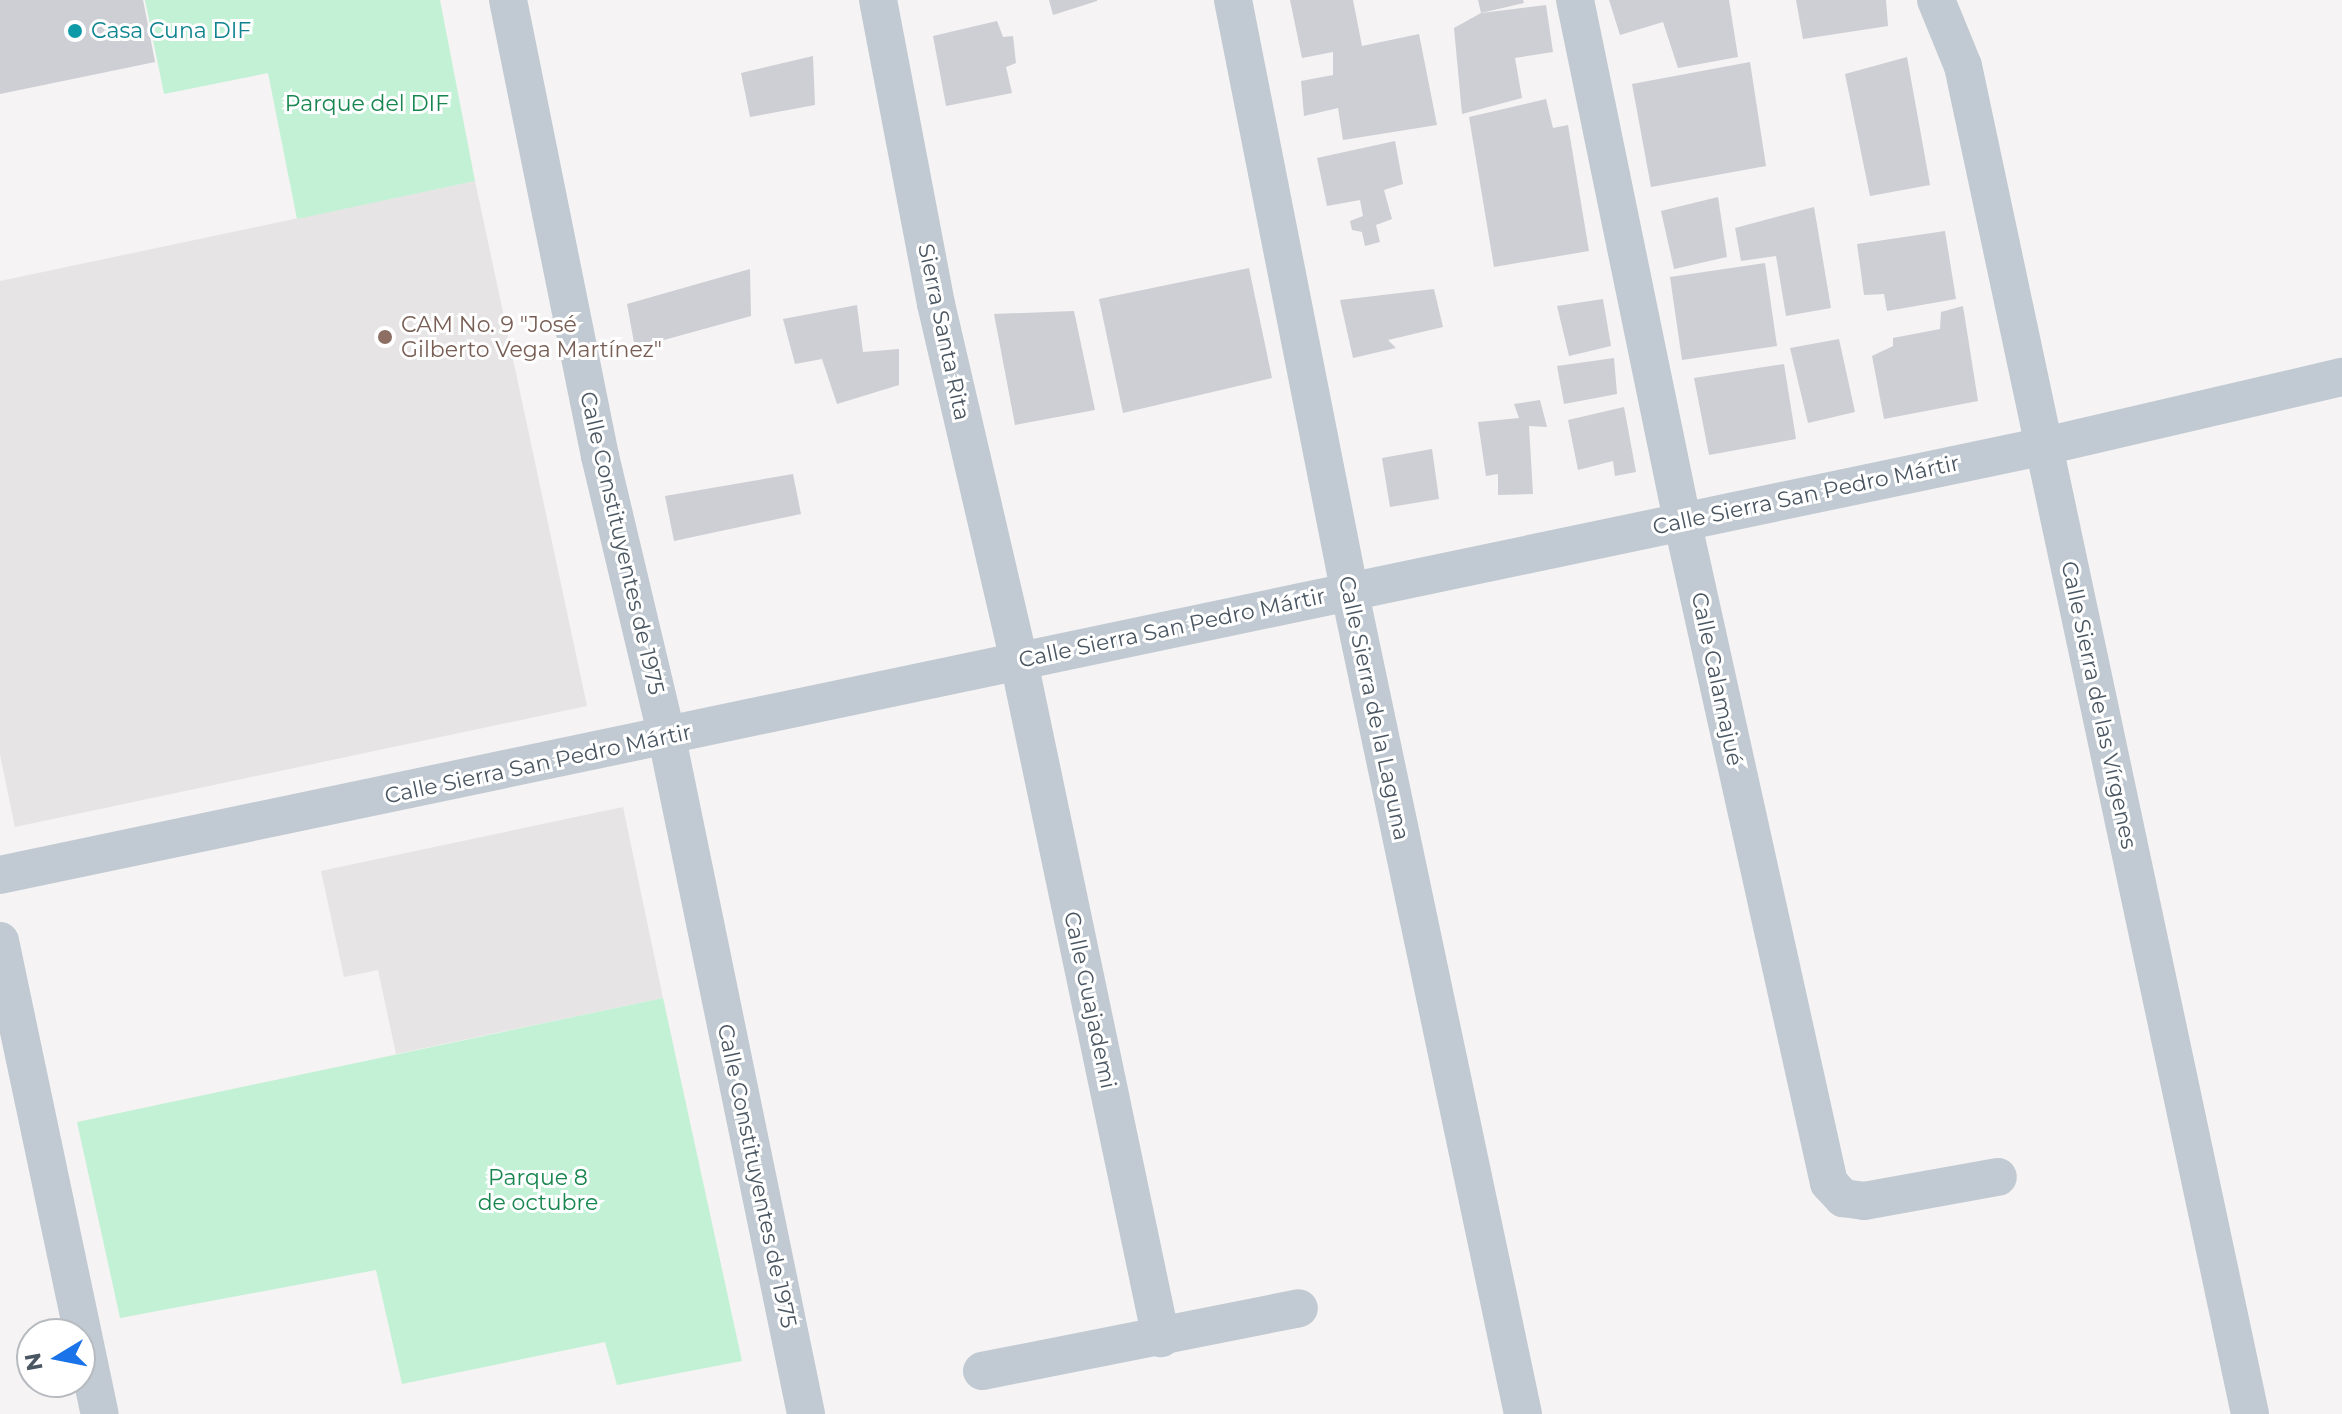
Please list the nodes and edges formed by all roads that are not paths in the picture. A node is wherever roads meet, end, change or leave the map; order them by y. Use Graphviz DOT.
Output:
graph roads {
  1 [pos="508,0"];
  2 [pos="878,0"];
  3 [pos="1233,0"];
  4 [pos="1575,0"];
  5 [pos="1936,0"];
  6 [pos="2342,377"];
  7 [pos="2045,446"];
  8 [pos="1682,520"];
  9 [pos="1349,589"];
  10 [pos="1019,662"];
  11 [pos="667,738"];
  12 [pos="0,875"];
  13 [pos="0,941"];
  14 [pos="1998,1177"];
  15 [pos="1299,1308"];
  16 [pos="1161,1338"];
  17 [pos="982,1371"];
  18 [pos="100,1414"];
  19 [pos="806,1414"];
  20 [pos="1523,1414"];
  21 [pos="2250,1414"];
  1 -- 11 [label="street, Calle Constituyentes de 1975"];
  2 -- 10 [label="street, Sierra Santa Rita"];
  3 -- 9 [label="street, Calle Sierra de la Laguna"];
  4 -- 8 [label="street, Calle Calamajué"];
  5 -- 7 [label="street, Calle Sierra de las Vírgenes"];
  6 -- 7 [label="street, Calle Sierra San Pedro Mártir"];
  7 -- 8 [label="street, Calle Sierra San Pedro Mártir"];
  7 -- 21 [label="street, Calle Sierra de las Vírgenes"];
  8 -- 9 [label="street, Calle Sierra San Pedro Mártir"];
  8 -- 14 [label="street, Calle Calamajué"];
  9 -- 10 [label="street, Calle Sierra San Pedro Mártir"];
  9 -- 20 [label="street, Calle Sierra de la Laguna"];
  10 -- 11 [label="street, Calle Sierra San Pedro Mártir"];
  10 -- 16 [label="street, Calle Guajademi"];
  11 -- 12 [label="street, Calle Sierra San Pedro Mártir"];
  11 -- 19 [label="street, Calle Constituyentes de 1975"];
  13 -- 18 [label="street"];
  15 -- 16 [label="street"];
  16 -- 17 [label="street"];
}
